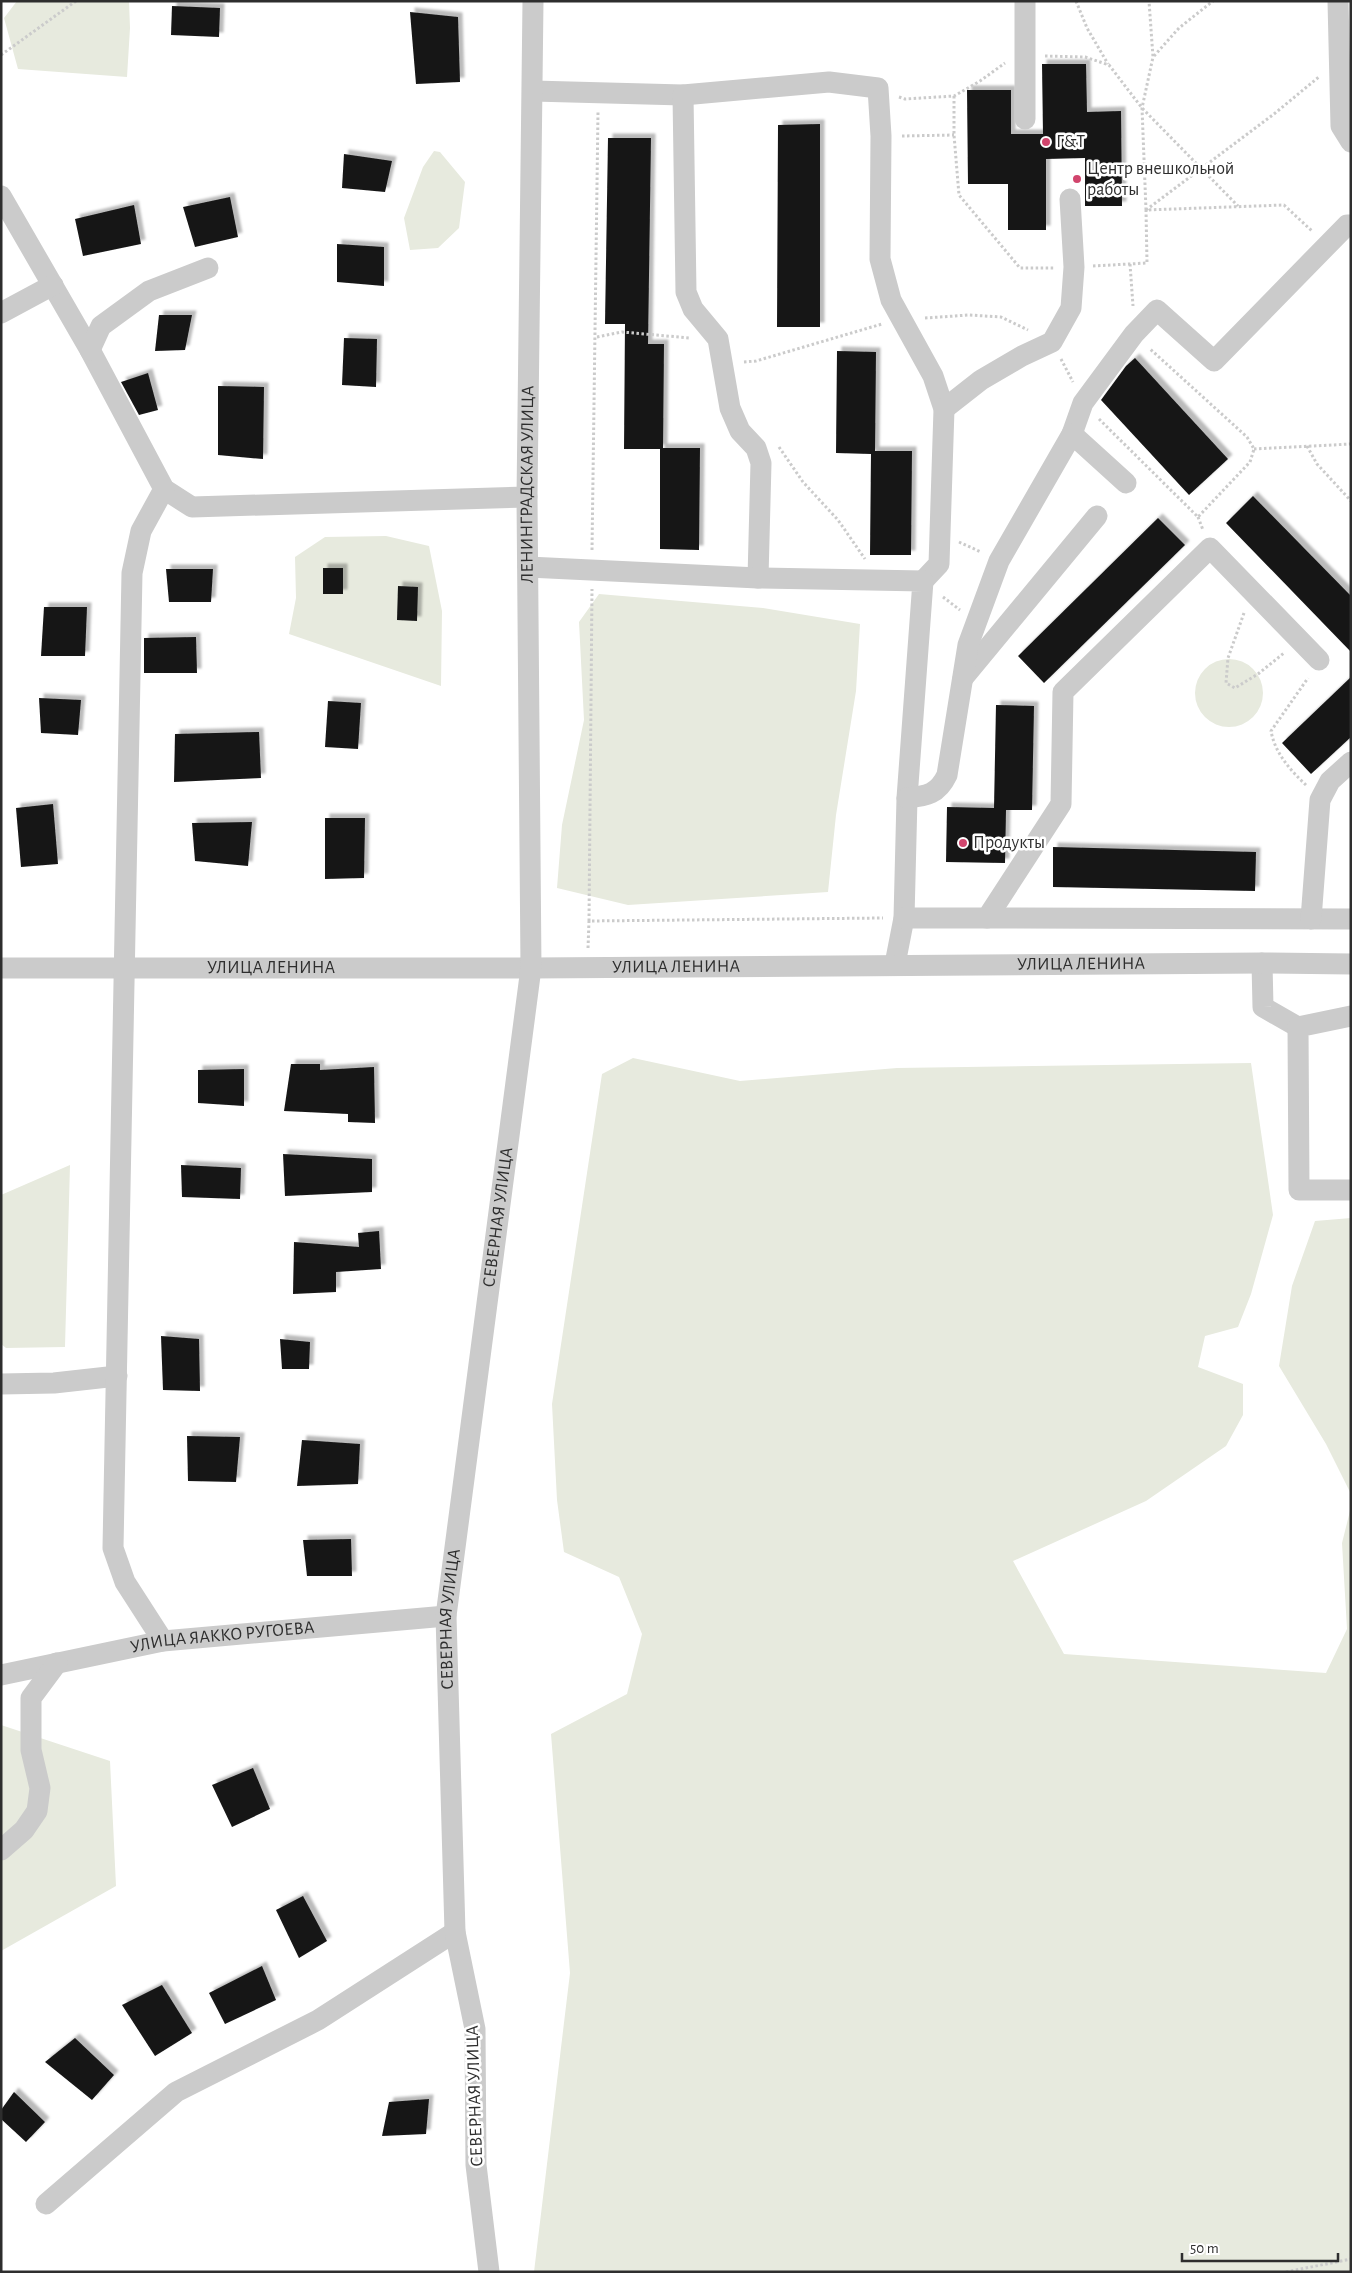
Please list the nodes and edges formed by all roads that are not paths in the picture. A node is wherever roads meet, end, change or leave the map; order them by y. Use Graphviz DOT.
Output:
graph roads {
  1 [pos="533,1"];
  2 [pos="1025,1"];
  3 [pos="1338,1"];
  4 [pos="533,91"];
  5 [pos="683,95"];
  6 [pos="1025,119"];
  7 [pos="1351,142"];
  8 [pos="1,196"];
  9 [pos="1070,199"];
  10 [pos="1351,225"];
  11 [pos="208,268"];
  12 [pos="53,285"];
  13 [pos="1,313"];
  14 [pos="90,350"];
  15 [pos="944,409"];
  16 [pos="1072,434"];
  17 [pos="1126,483"];
  18 [pos="164,489"];
  19 [pos="527,497"];
  20 [pos="1097,516"];
  21 [pos="528,567"];
  22 [pos="758,578"];
  23 [pos="923,581"];
  24 [pos="1319,660"];
  25 [pos="963,678"];
  26 [pos="1351,762"];
  27 [pos="907,798"];
  28 [pos="904,918"];
  29 [pos="987,918"];
  30 [pos="1311,919"];
  31 [pos="1351,919"];
  32 [pos="1262,963"];
  33 [pos="895,964"];
  34 [pos="1351,964"];
  35 [pos="1,968"];
  36 [pos="531,968"];
  37 [pos="124,969"];
  38 [pos="1351,1016"];
  39 [pos="1298,1027"];
  40 [pos="1351,1190"];
  41 [pos="117,1376"];
  42 [pos="1,1384"];
  43 [pos="446,1616"];
  44 [pos="163,1641"];
  45 [pos="56,1663"];
  46 [pos="1,1675"];
  47 [pos="1,1850"];
  48 [pos="455,1932"];
  49 [pos="46,2204"];
  50 [pos="489,2272"];
  1 -- 4 [label="street, ЛЕНИНГРАДСКАЯ УЛИЦА"];
  2 -- 6 [label="street"];
  3 -- 7 [label="street"];
  4 -- 5 [label="street"];
  4 -- 19 [label="street, ЛЕНИНГРАДСКАЯ УЛИЦА"];
  5 -- 15 [label="street"];
  5 -- 22 [label="street"];
  8 -- 12 [label="street"];
  9 -- 15 [label="street"];
  10 -- 16 [label="street"];
  11 -- 14 [label="street"];
  12 -- 13 [label="street"];
  12 -- 14 [label="street"];
  14 -- 18 [label="street"];
  15 -- 23 [label="street"];
  16 -- 17 [label="street"];
  16 -- 25 [label="street"];
  18 -- 19 [label="street"];
  18 -- 37 [label="street"];
  19 -- 21 [label="street, ЛЕНИНГРАДСКАЯ УЛИЦА"];
  20 -- 25 [label="street"];
  21 -- 22 [label="street"];
  21 -- 36 [label="street, ЛЕНИНГРАДСКАЯ УЛИЦА"];
  22 -- 23 [label="street"];
  23 -- 27 [label="street"];
  24 -- 29 [label="street"];
  25 -- 27 [label="street"];
  26 -- 30 [label="street"];
  27 -- 28 [label="street"];
  28 -- 29 [label="street"];
  28 -- 33 [label="street"];
  29 -- 30 [label="street"];
  30 -- 31 [label="street"];
  32 -- 33 [label="street, УЛИЦА ЛЕНИНА"];
  32 -- 34 [label="street, УЛИЦА ЛЕНИНА"];
  32 -- 39 [label="street"];
  33 -- 36 [label="street, УЛИЦА ЛЕНИНА"];
  35 -- 37 [label="street, УЛИЦА ЛЕНИНА"];
  36 -- 37 [label="street, УЛИЦА ЛЕНИНА"];
  36 -- 43 [label="street, СЕВЕРНАЯ УЛИЦА"];
  37 -- 41 [label="street"];
  38 -- 39 [label="street"];
  39 -- 40 [label="street"];
  41 -- 42 [label="street"];
  41 -- 44 [label="street"];
  43 -- 44 [label="street, УЛИЦА ЯАККО РУГОЕВА"];
  43 -- 48 [label="street, СЕВЕРНАЯ УЛИЦА"];
  44 -- 45 [label="street, УЛИЦА ЯАККО РУГОЕВА"];
  45 -- 46 [label="street, УЛИЦА ЯАККО РУГОЕВА"];
  45 -- 47 [label="street"];
  48 -- 49 [label="street"];
  48 -- 50 [label="street, СЕВЕРНАЯ УЛИЦА"];
}
